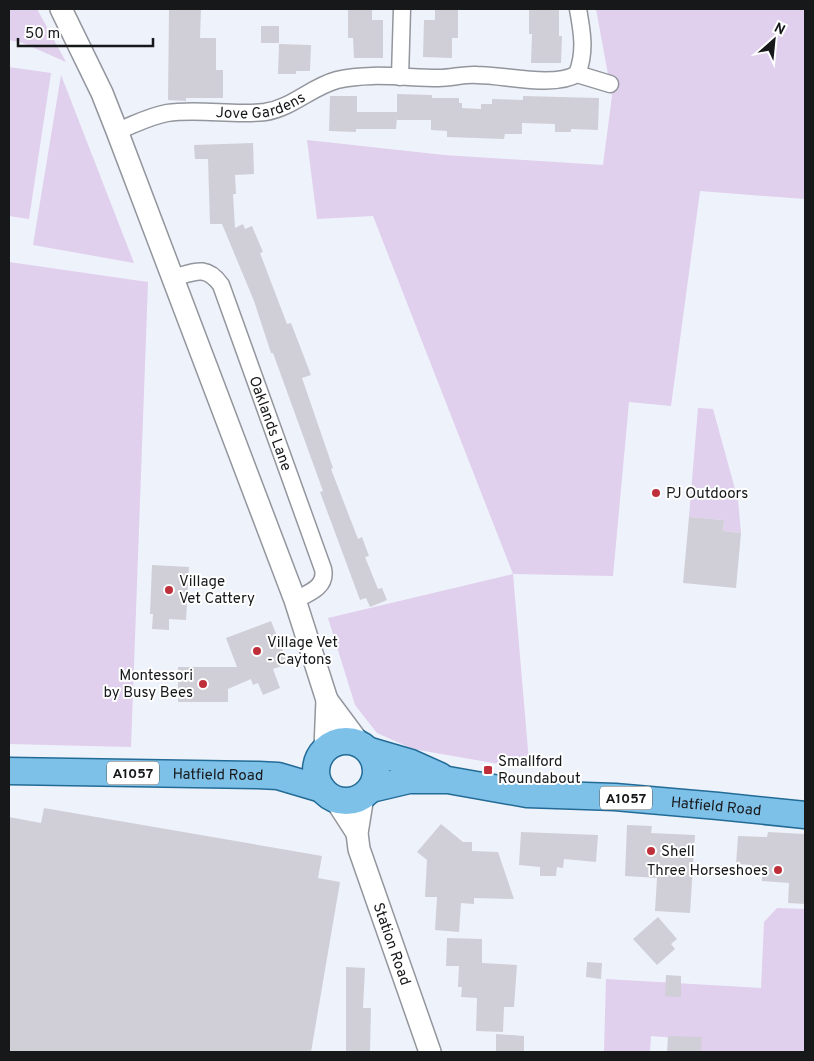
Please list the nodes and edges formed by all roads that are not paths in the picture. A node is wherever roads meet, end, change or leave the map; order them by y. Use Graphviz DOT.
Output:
graph roads {
  1 [pos="61,9"];
  2 [pos="402,9"];
  3 [pos="578,9"];
  4 [pos="577,74"];
  5 [pos="400,77"];
  6 [pos="610,84"];
  7 [pos="117,131"];
  8 [pos="173,278"];
  9 [pos="295,600"];
  10 [pos="327,700"];
  11 [pos="364,747"];
  12 [pos="324,750"];
  13 [pos="9,771"];
  14 [pos="278,776"];
  15 [pos="448,780"];
  16 [pos="367,793"];
  17 [pos="328,794"];
  18 [pos="805,816"];
  19 [pos="357,833"];
  20 [pos="430,1052"];
  1 -- 7 [label="street"];
  2 -- 5 [label="street"];
  3 -- 4 [label="street"];
  4 -- 5 [label="street, Jove Gardens"];
  4 -- 6 [label="street, Jove Gardens"];
  5 -- 7 [label="street, Jove Gardens"];
  7 -- 8 [label="street"];
  8 -- 9 [label="street"];
  8 -- 9 [label="street, Oaklands Lane"];
  9 -- 10 [label="street"];
  10 -- 11 [label="street"];
  10 -- 12 [label="street"];
  11 -- 12 [label="main road"];
  11 -- 15 [label="main road, Hatfield Road / A1057"];
  11 -- 16 [label="main road"];
  12 -- 14 [label="main road, Hatfield Road / A1057"];
  12 -- 17 [label="main road"];
  13 -- 14 [label="main road, Hatfield Road / A1057"];
  14 -- 17 [label="main road, Hatfield Road / A1057"];
  15 -- 16 [label="main road, Hatfield Road / A1057"];
  15 -- 18 [label="main road, Hatfield Road / A1057"];
  16 -- 17 [label="main road"];
  16 -- 19 [label="street, Station Road"];
  17 -- 19 [label="street, Station Road"];
  19 -- 20 [label="street, Station Road"];
}
